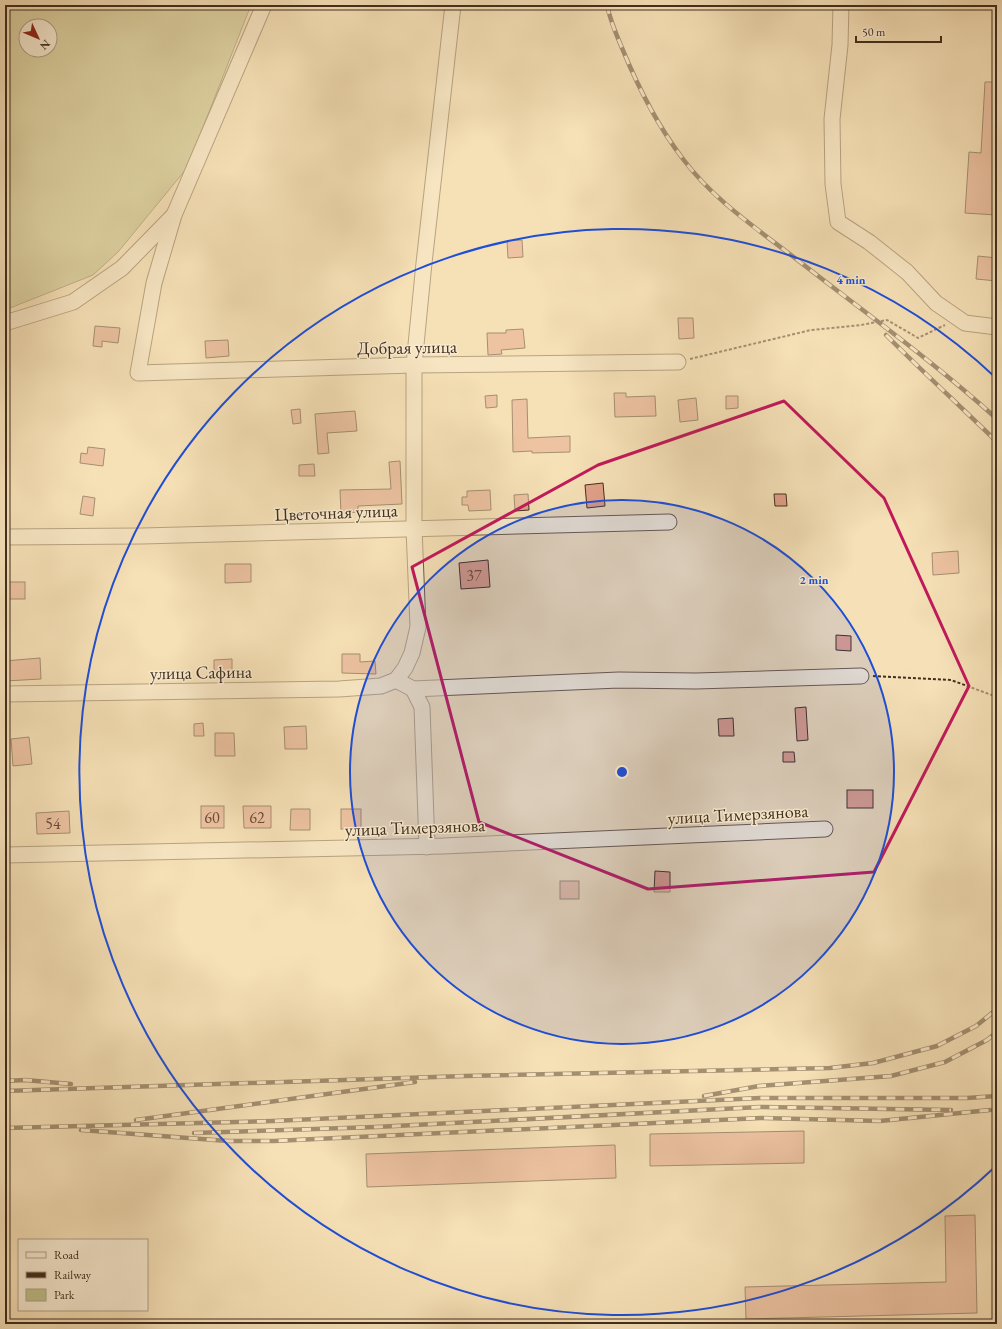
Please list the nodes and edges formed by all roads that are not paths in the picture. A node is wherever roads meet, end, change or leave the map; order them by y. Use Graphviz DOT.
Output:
graph roads {
  1 [pos="264,5"];
  2 [pos="453,5"];
  3 [pos="841,5"];
  4 [pos="174,215"];
  5 [pos="5,323"];
  6 [pos="997,327"];
  7 [pos="678,362"];
  8 [pos="414,365"];
  9 [pos="669,522"];
  10 [pos="414,528"];
  11 [pos="5,537"];
  12 [pos="862,676"];
  13 [pos="396,680"];
  14 [pos="413,689"];
  15 [pos="5,694"];
  16 [pos="825,829"];
  17 [pos="427,846"];
  18 [pos="5,855"];
  1 -- 4 [label="street"];
  2 -- 8 [label="street"];
  3 -- 6 [label="street"];
  4 -- 5 [label="street"];
  4 -- 8 [label="street, Добрая улица"];
  7 -- 8 [label="street, Добрая улица"];
  8 -- 10 [label="street"];
  9 -- 10 [label="street, Цветочная улица"];
  10 -- 11 [label="street, Цветочная улица"];
  10 -- 13 [label="street"];
  12 -- 14 [label="street"];
  13 -- 14 [label="street"];
  13 -- 15 [label="street, улица Сафина"];
  14 -- 17 [label="street"];
  16 -- 17 [label="street, улица Тимерзянова"];
  17 -- 18 [label="street, улица Тимерзянова"];
}
